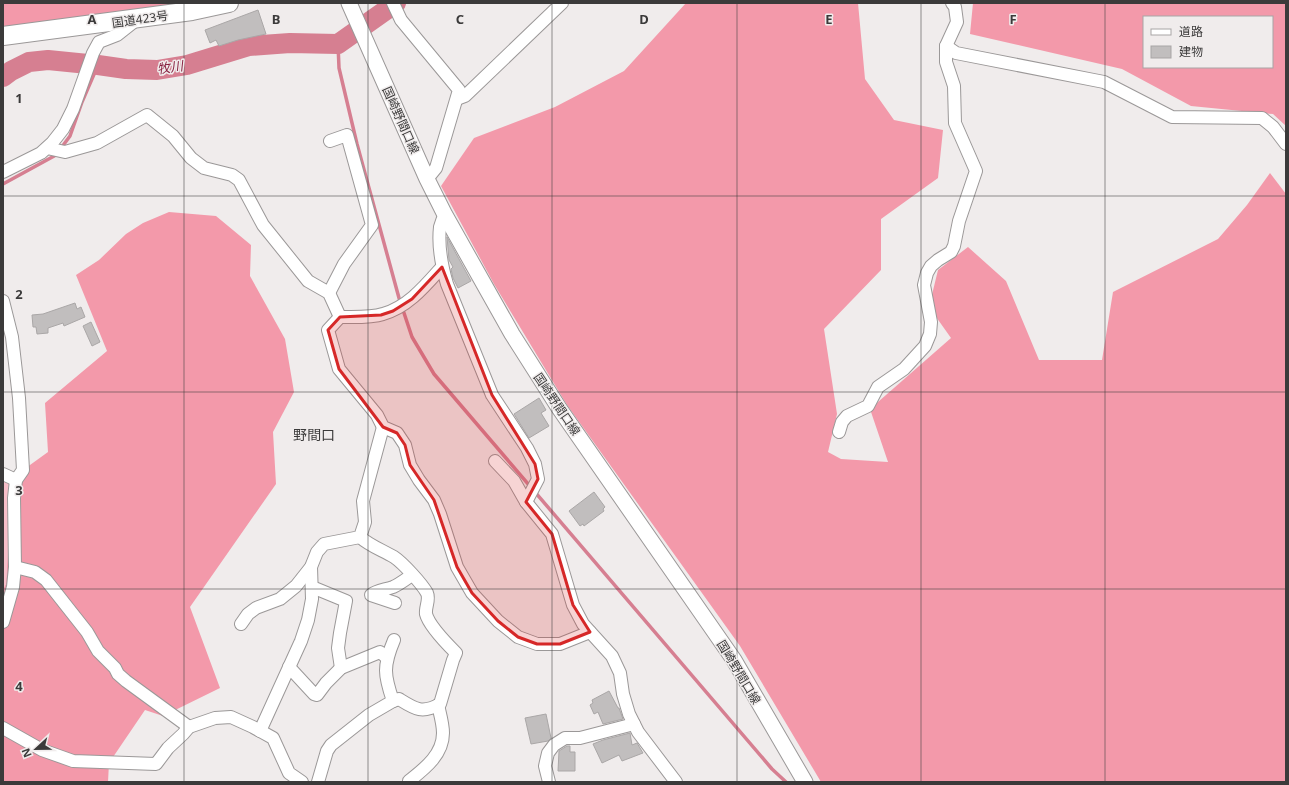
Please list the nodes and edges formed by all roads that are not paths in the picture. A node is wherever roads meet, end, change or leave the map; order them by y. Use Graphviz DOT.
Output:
graph roads {
  1 [pos="229,3"];
  2 [pos="349,3"];
  3 [pos="393,3"];
  4 [pos="562,3"];
  5 [pos="952,3"];
  6 [pos="136,20"];
  7 [pos="3,36"];
  8 [pos="946,46"];
  9 [pos="457,99"];
  10 [pos="330,141"];
  11 [pos="1286,144"];
  12 [pos="46,148"];
  13 [pos="3,172"];
  14 [pos="427,179"];
  15 [pos="445,215"];
  16 [pos="442,267"];
  17 [pos="329,293"];
  18 [pos="3,301"];
  19 [pos="340,317"];
  20 [pos="383,427"];
  21 [pos="838,432"];
  22 [pos="495,461"];
  23 [pos="3,474"];
  24 [pos="16,480"];
  25 [pos="526,502"];
  26 [pos="360,537"];
  27 [pos="14,567"];
  28 [pos="311,567"];
  29 [pos="412,575"];
  30 [pos="312,587"];
  31 [pos="395,603"];
  32 [pos="3,622"];
  33 [pos="241,624"];
  34 [pos="590,632"];
  35 [pos="394,640"];
  36 [pos="387,658"];
  37 [pos="288,667"];
  38 [pos="342,668"];
  39 [pos="393,701"];
  40 [pos="438,705"];
  41 [pos="634,724"];
  42 [pos="189,727"];
  43 [pos="3,728"];
  44 [pos="260,731"];
  45 [pos="409,781"];
  46 [pos="302,782"];
  47 [pos="318,782"];
  48 [pos="549,782"];
  49 [pos="676,782"];
  50 [pos="805,782"];
  1 -- 6 [label="highway, 国道423号"];
  2 -- 14 [label="main road, 国崎野間口線"];
  3 -- 9 [label="street"];
  4 -- 9 [label="street"];
  5 -- 8 [label="street"];
  6 -- 7 [label="highway, 国道423号"];
  6 -- 12 [label="street"];
  8 -- 11 [label="street"];
  8 -- 21 [label="street"];
  9 -- 14 [label="street"];
  10 -- 17 [label="street"];
  12 -- 13 [label="street"];
  12 -- 17 [label="street"];
  14 -- 15 [label="main road, 国崎野間口線"];
  15 -- 16 [label="street"];
  15 -- 50 [label="main road, 国崎野間口線"];
  16 -- 19 [label="street"];
  16 -- 25 [label="street"];
  17 -- 19 [label="street"];
  18 -- 24 [label="street"];
  19 -- 20 [label="street"];
  20 -- 26 [label="street"];
  20 -- 34 [label="street"];
  22 -- 25 [label="street"];
  23 -- 24 [label="street"];
  24 -- 27 [label="street"];
  25 -- 34 [label="street"];
  26 -- 28 [label="street"];
  26 -- 29 [label="street"];
  27 -- 32 [label="street"];
  27 -- 42 [label="street"];
  28 -- 30 [label="street"];
  28 -- 33 [label="street"];
  29 -- 31 [label="street"];
  29 -- 40 [label="street"];
  30 -- 37 [label="street"];
  30 -- 38 [label="street"];
  34 -- 41 [label="street"];
  35 -- 36 [label="street"];
  36 -- 38 [label="street"];
  36 -- 39 [label="street"];
  37 -- 38 [label="street"];
  37 -- 44 [label="street"];
  39 -- 40 [label="street"];
  39 -- 47 [label="street"];
  40 -- 45 [label="street"];
  41 -- 48 [label="street"];
  41 -- 49 [label="street"];
  42 -- 43 [label="street"];
  42 -- 44 [label="street"];
  44 -- 46 [label="street"];
}
